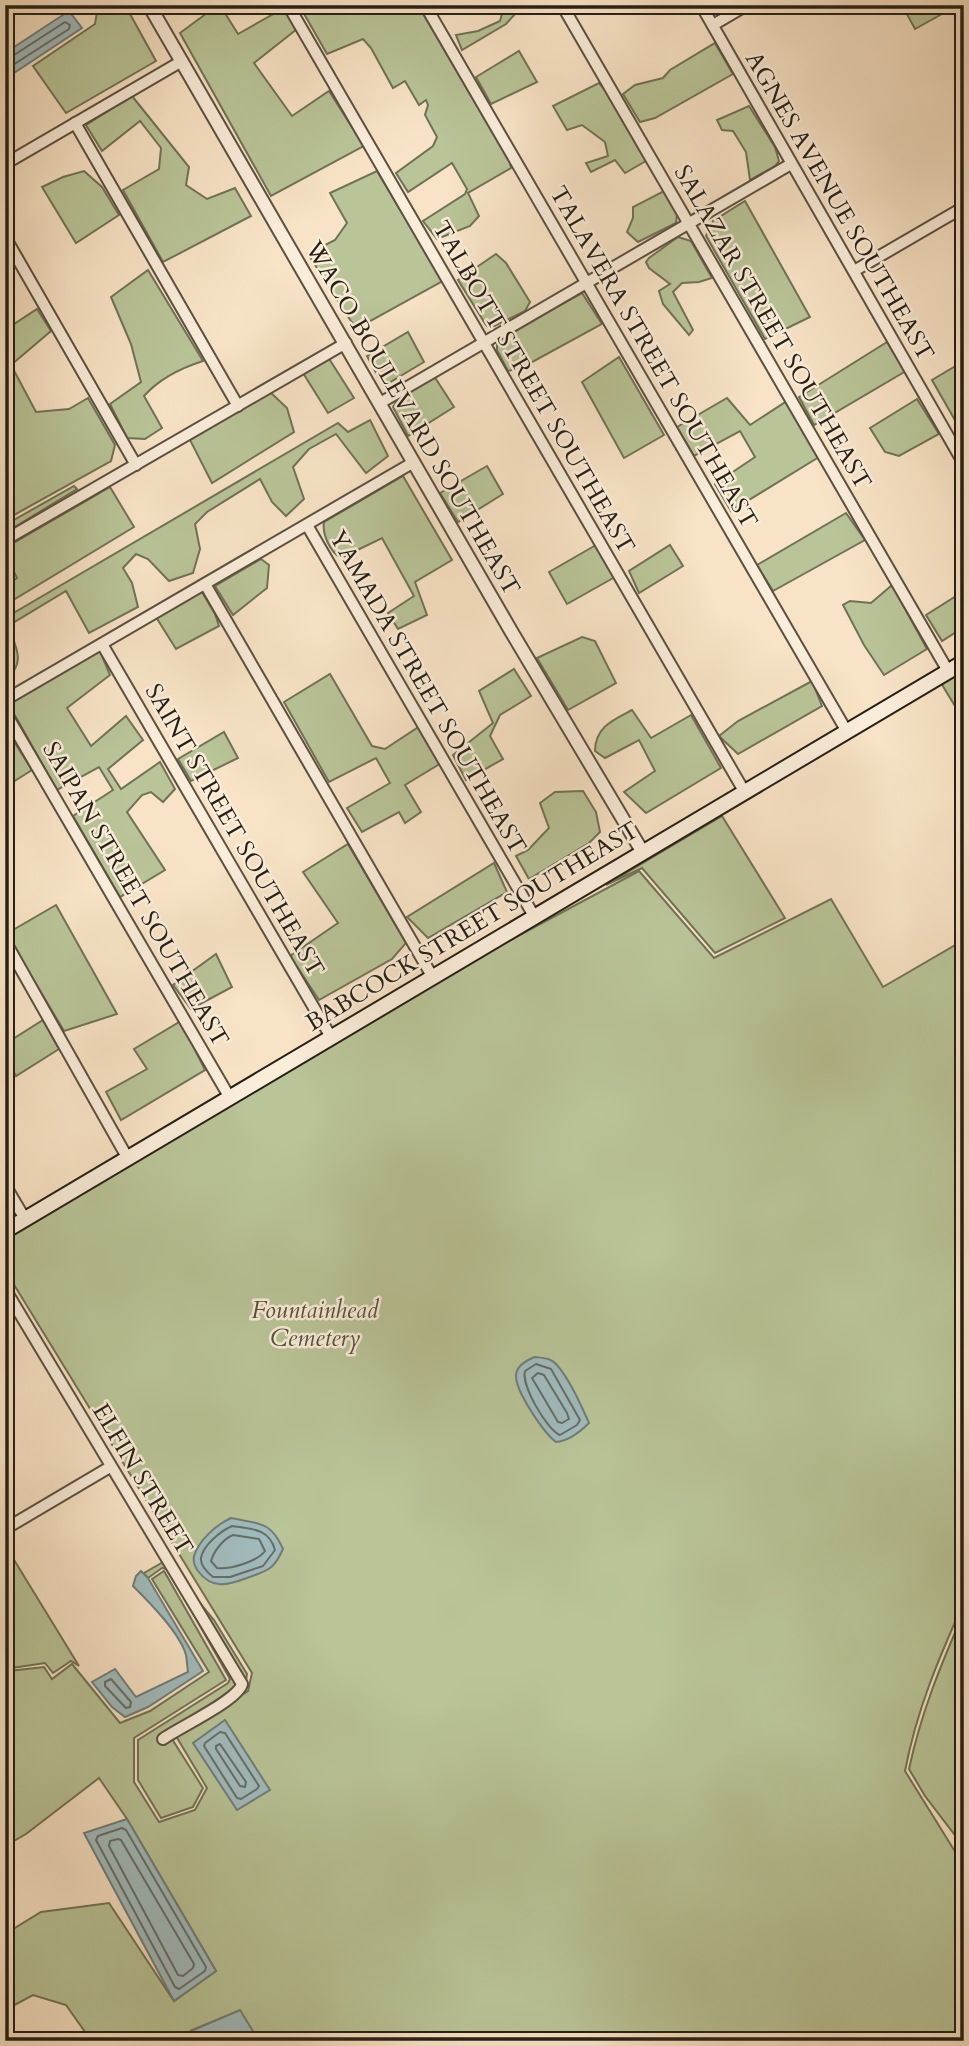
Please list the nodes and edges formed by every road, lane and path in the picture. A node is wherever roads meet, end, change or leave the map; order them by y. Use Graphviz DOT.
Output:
graph roads {
  1 [pos="149,5"];
  2 [pos="288,5"];
  3 [pos="425,5"];
  4 [pos="562,5"];
  5 [pos="701,5"];
  6 [pos="747,5"];
  7 [pos="713,24"];
  8 [pos="182,61"];
  9 [pos="75,123"];
  10 [pos="5,164"];
  11 [pos="791,164"];
  12 [pos="964,207"];
  13 [pos="689,224"];
  14 [pos="5,237"];
  15 [pos="854,271"];
  16 [pos="586,283"];
  17 [pos="345,343"];
  18 [pos="484,343"];
  19 [pos="380,403"];
  20 [pos="238,406"];
  21 [pos="414,462"];
  22 [pos="964,464"];
  23 [pos="136,465"];
  24 [pos="307,525"];
  25 [pos="5,540"];
  26 [pos="205,584"];
  27 [pos="102,644"];
  28 [pos="964,662"];
  29 [pos="948,671"];
  30 [pos="5,700"];
  31 [pos="5,712"];
  32 [pos="846,730"];
  33 [pos="744,791"];
  34 [pos="642,851"];
  35 [pos="534,916"];
  36 [pos="5,941"];
  37 [pos="432,976"];
  38 [pos="331,1037"];
  39 [pos="230,1098"];
  40 [pos="127,1157"];
  41 [pos="5,1185"];
  42 [pos="25,1219"];
  43 [pos="5,1231"];
  44 [pos="5,1289"];
  45 [pos="110,1466"];
  46 [pos="5,1529"];
  47 [pos="163,1739"];
  1 -- 8 [label="street, WACO BOULEVARD SOUTHEAST"];
  2 -- 18 [label="street, TALBOTT STREET SOUTHEAST"];
  3 -- 16 [label="street, TALAVERA STREET SOUTHEAST"];
  4 -- 13 [label="street, SALAZAR STREET SOUTHEAST"];
  5 -- 7 [label="street, AGNES AVENUE SOUTHEAST"];
  6 -- 7 [label="street"];
  7 -- 11 [label="street, AGNES AVENUE SOUTHEAST"];
  8 -- 9 [label="street"];
  8 -- 17 [label="street, WACO BOULEVARD SOUTHEAST"];
  9 -- 10 [label="street"];
  9 -- 20 [label="street"];
  11 -- 13 [label="street"];
  11 -- 15 [label="street, AGNES AVENUE SOUTHEAST"];
  12 -- 15 [label="street"];
  13 -- 16 [label="street"];
  13 -- 29 [label="street, SALAZAR STREET SOUTHEAST"];
  14 -- 23 [label="street"];
  15 -- 22 [label="street, AGNES AVENUE SOUTHEAST"];
  16 -- 18 [label="street"];
  16 -- 32 [label="street, TALAVERA STREET SOUTHEAST"];
  17 -- 19 [label="street, WACO BOULEVARD SOUTHEAST"];
  17 -- 20 [label="street"];
  18 -- 19 [label="street"];
  18 -- 33 [label="street, TALBOTT STREET SOUTHEAST"];
  19 -- 21 [label="street, WACO BOULEVARD SOUTHEAST"];
  20 -- 23 [label="street"];
  21 -- 24 [label="street"];
  21 -- 34 [label="street, WACO BOULEVARD SOUTHEAST"];
  23 -- 25 [label="street"];
  24 -- 26 [label="street"];
  24 -- 35 [label="street, YAMADA STREET SOUTHEAST"];
  26 -- 27 [label="street"];
  26 -- 37 [label="street"];
  27 -- 30 [label="street"];
  27 -- 38 [label="street, SAINT STREET SOUTHEAST"];
  28 -- 29 [label="main road, BABCOCK STREET SOUTHEAST"];
  29 -- 32 [label="main road, BABCOCK STREET SOUTHEAST"];
  31 -- 39 [label="street, SAIPAN STREET SOUTHEAST"];
  32 -- 33 [label="main road, BABCOCK STREET SOUTHEAST"];
  33 -- 34 [label="main road, BABCOCK STREET SOUTHEAST"];
  34 -- 35 [label="main road, BABCOCK STREET SOUTHEAST"];
  35 -- 37 [label="main road, BABCOCK STREET SOUTHEAST"];
  36 -- 40 [label="street"];
  37 -- 38 [label="main road, BABCOCK STREET SOUTHEAST"];
  38 -- 39 [label="main road, BABCOCK STREET SOUTHEAST"];
  39 -- 40 [label="main road, BABCOCK STREET SOUTHEAST"];
  40 -- 42 [label="main road, BABCOCK STREET SOUTHEAST"];
  41 -- 42 [label="street"];
  42 -- 43 [label="main road, BABCOCK STREET SOUTHEAST"];
  44 -- 45 [label="street, ELFIN STREET"];
  45 -- 46 [label="street"];
  45 -- 47 [label="street, ELFIN STREET"];
}
